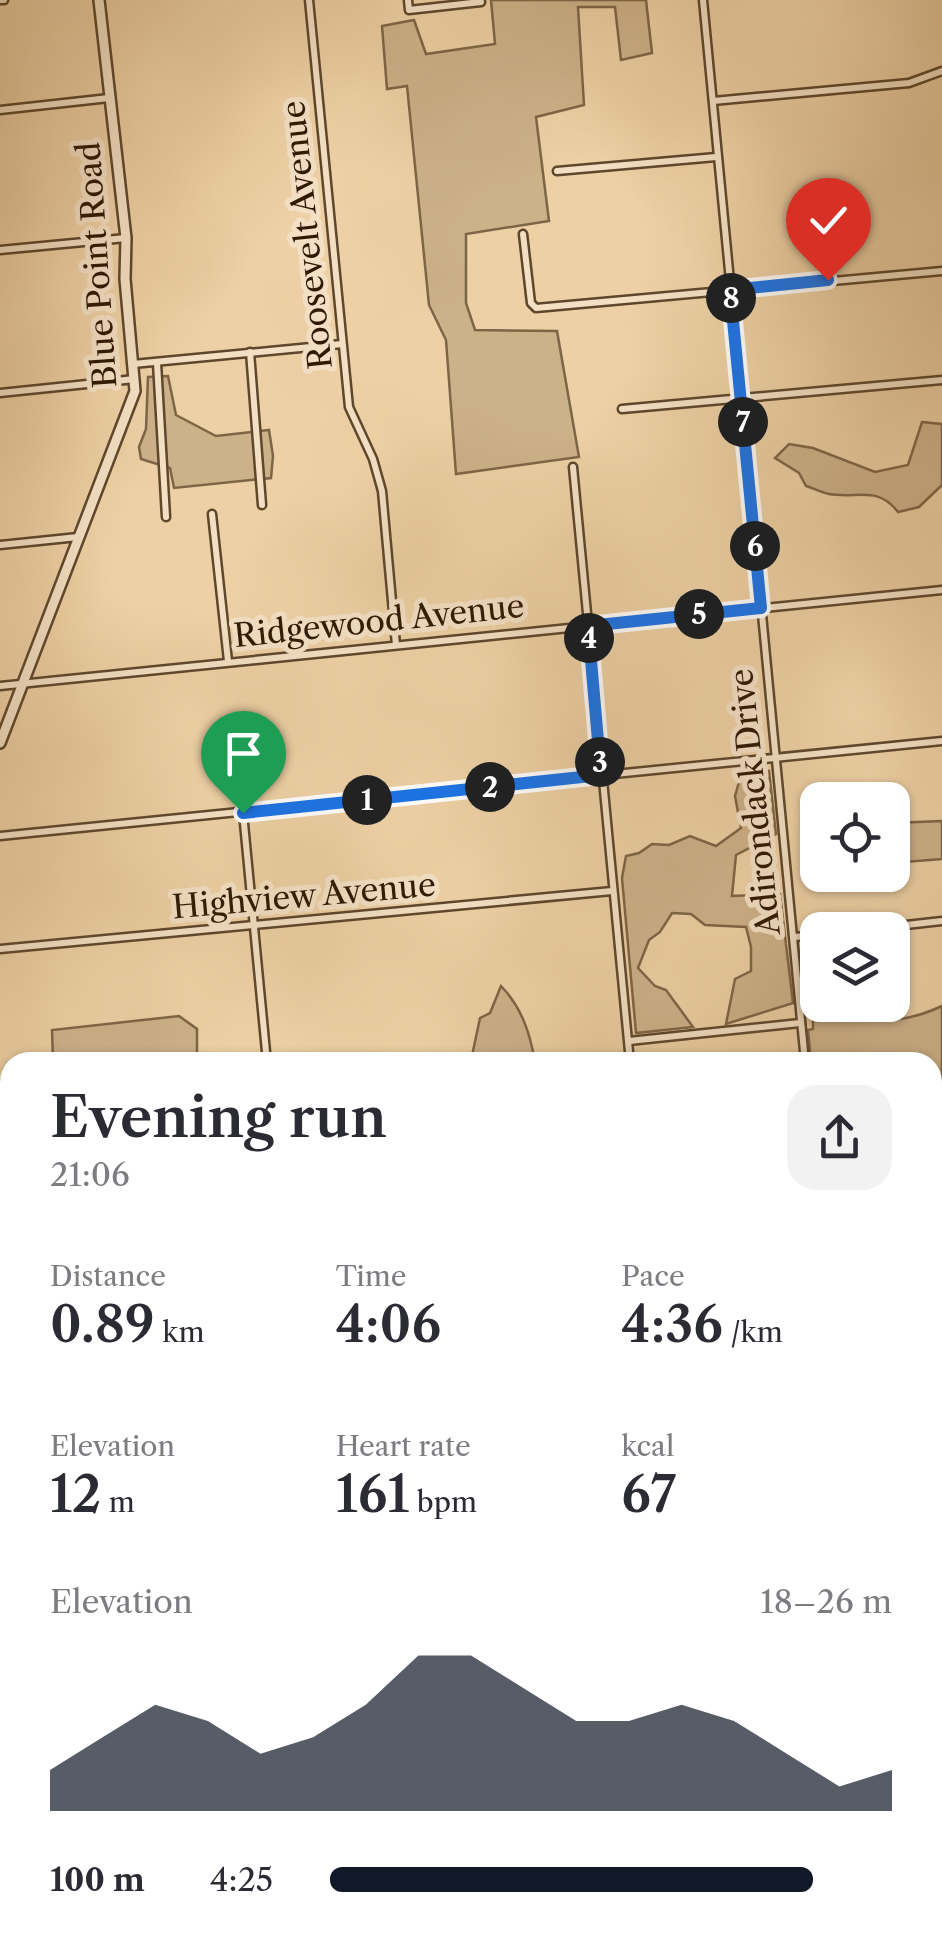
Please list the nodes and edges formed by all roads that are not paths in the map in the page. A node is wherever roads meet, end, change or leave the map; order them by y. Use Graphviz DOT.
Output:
graph roads {
  1 [pos="99,0"];
  2 [pos="309,0"];
  3 [pos="408,0"];
  4 [pos="703,0"];
  5 [pos="481,2"];
  6 [pos="942,70"];
  7 [pos="109,98"];
  8 [pos="713,100"];
  9 [pos="0,110"];
  10 [pos="716,157"];
  11 [pos="557,171"];
  12 [pos="524,234"];
  13 [pos="126,238"];
  14 [pos="0,250"];
  15 [pos="942,271"];
  16 [pos="730,290"];
  17 [pos="342,344"];
  18 [pos="250,352"];
  19 [pos="157,363"];
  20 [pos="133,364"];
  21 [pos="135,380"];
  22 [pos="942,380"];
  23 [pos="0,393"];
  24 [pos="741,399"];
  25 [pos="622,410"];
  26 [pos="573,468"];
  27 [pos="262,505"];
  28 [pos="212,514"];
  29 [pos="166,517"];
  30 [pos="78,537"];
  31 [pos="0,545"];
  32 [pos="942,590"];
  33 [pos="761,608"];
  34 [pos="588,626"];
  35 [pos="396,645"];
  36 [pos="228,661"];
  37 [pos="22,684"];
  38 [pos="0,686"];
  39 [pos="942,741"];
  40 [pos="0,743"];
  41 [pos="776,758"];
  42 [pos="601,775"];
  43 [pos="243,813"];
  44 [pos="0,836"];
  45 [pos="612,891"];
  46 [pos="942,922"];
  47 [pos="910,925"];
  48 [pos="253,927"];
  49 [pos="800,936"];
  50 [pos="794,937"];
  51 [pos="0,949"];
  52 [pos="800,1023"];
  53 [pos="629,1041"];
  54 [pos="267,1052"];
  55 [pos="630,1052"];
  56 [pos="803,1052"];
  1 -- 7 [label="street, Blue Point Road"];
  2 -- 17 [label="street, Roosevelt Avenue"];
  3 -- 5 [label="street"];
  4 -- 8 [label="street, Adirondack Drive"];
  6 -- 8 [label="street"];
  7 -- 9 [label="street"];
  7 -- 13 [label="street, Blue Point Road"];
  8 -- 10 [label="street, Adirondack Drive"];
  10 -- 11 [label="street"];
  10 -- 16 [label="street, Adirondack Drive"];
  12 -- 16 [label="street"];
  13 -- 14 [label="street"];
  13 -- 20 [label="street, Blue Point Road"];
  15 -- 16 [label="street"];
  16 -- 24 [label="street, Adirondack Drive"];
  17 -- 18 [label="street"];
  17 -- 35 [label="street, Roosevelt Avenue"];
  18 -- 19 [label="street"];
  18 -- 27 [label="street"];
  19 -- 20 [label="street"];
  19 -- 29 [label="street"];
  20 -- 21 [label="street, Blue Point Road"];
  21 -- 23 [label="street"];
  21 -- 30 [label="street, Blue Point Road"];
  22 -- 24 [label="street"];
  24 -- 25 [label="street"];
  24 -- 33 [label="street, Adirondack Drive"];
  26 -- 34 [label="street"];
  28 -- 36 [label="street"];
  30 -- 31 [label="street"];
  30 -- 37 [label="street, Blue Point Road"];
  32 -- 33 [label="street, Ridgewood Avenue"];
  33 -- 34 [label="street, Ridgewood Avenue"];
  33 -- 41 [label="street, Adirondack Drive"];
  34 -- 35 [label="street, Ridgewood Avenue"];
  34 -- 42 [label="street"];
  35 -- 36 [label="street, Ridgewood Avenue"];
  36 -- 37 [label="street, Ridgewood Avenue"];
  37 -- 38 [label="street, Ridgewood Avenue"];
  37 -- 40 [label="street, Blue Point Road"];
  39 -- 41 [label="street"];
  41 -- 42 [label="street"];
  41 -- 50 [label="street, Adirondack Drive"];
  42 -- 43 [label="street"];
  42 -- 45 [label="street"];
  43 -- 44 [label="street"];
  43 -- 48 [label="street"];
  45 -- 48 [label="street, Highview Avenue"];
  45 -- 53 [label="street"];
  46 -- 47 [label="street"];
  48 -- 51 [label="street, Highview Avenue"];
  48 -- 54 [label="street"];
  49 -- 50 [label="street"];
  50 -- 52 [label="street, Adirondack Drive"];
  52 -- 53 [label="street"];
  52 -- 56 [label="street, Adirondack Drive"];
  53 -- 55 [label="street"];
}
